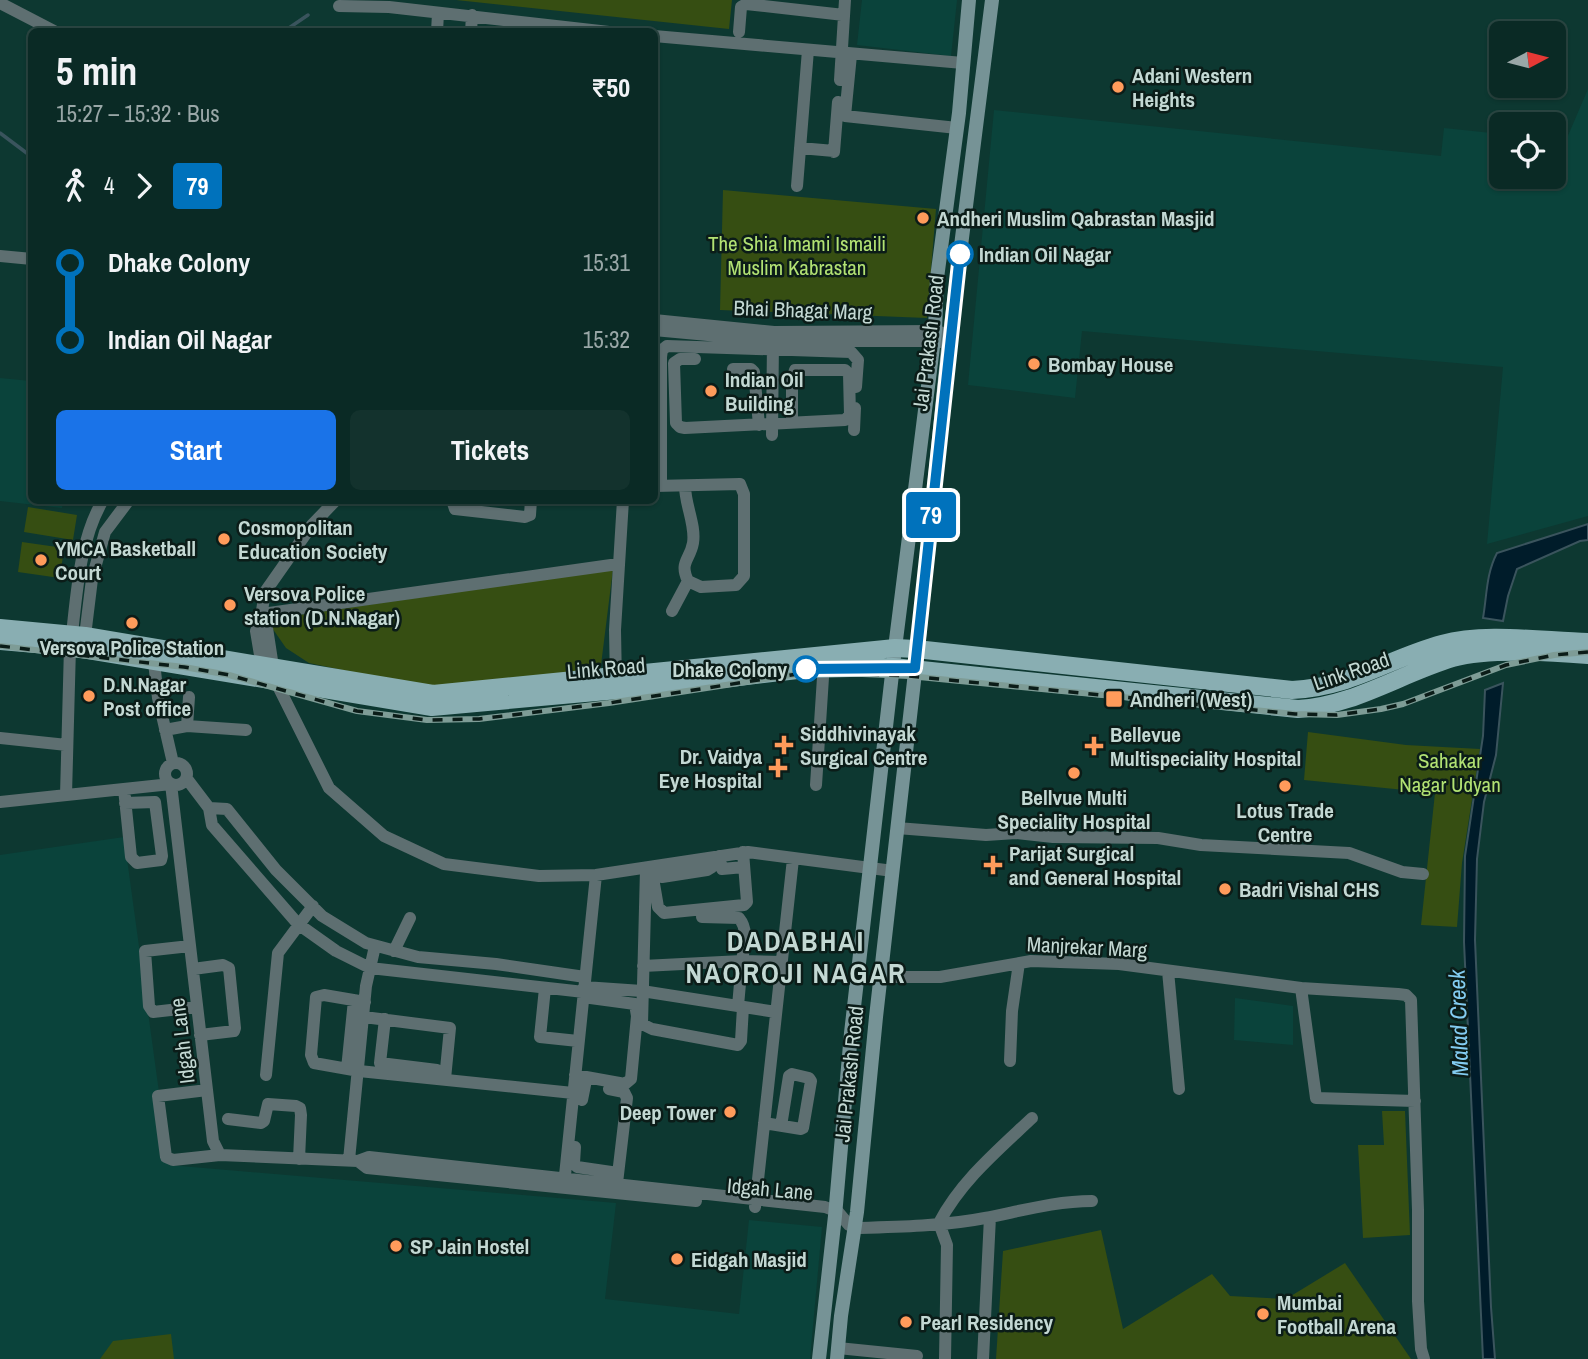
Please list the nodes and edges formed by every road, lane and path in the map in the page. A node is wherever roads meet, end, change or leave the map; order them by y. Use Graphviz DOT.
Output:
graph roads {
  1 [pos="845,0"];
  2 [pos="970,0"];
  3 [pos="992,0"];
  4 [pos="0,3"];
  5 [pos="339,6"];
  6 [pos="439,13"];
  7 [pos="472,15"];
  8 [pos="844,15"];
  9 [pos="48,28"];
  10 [pos="437,28"];
  11 [pos="471,28"];
  12 [pos="577,28"];
  13 [pos="738,32"];
  14 [pos="658,36"];
  15 [pos="808,50"];
  16 [pos="843,58"];
  17 [pos="963,63"];
  18 [pos="957,128"];
  19 [pos="800,148"];
  20 [pos="797,186"];
  21 [pos="0,256"];
  22 [pos="28,259"];
  23 [pos="658,321"];
  24 [pos="658,330"];
  25 [pos="934,336"];
  26 [pos="950,339"];
  27 [pos="773,341"];
  28 [pos="695,359"];
  29 [pos="733,369"];
  30 [pos="792,422"];
  31 [pos="767,428"];
  32 [pos="854,430"];
  33 [pos="658,486"];
  34 [pos="685,486"];
  35 [pos="100,504"];
  36 [pos="126,504"];
  37 [pos="332,504"];
  38 [pos="453,504"];
  39 [pos="531,504"];
  40 [pos="624,504"];
  41 [pos="555,558"];
  42 [pos="618,564"];
  43 [pos="557,573"];
  44 [pos="688,581"];
  45 [pos="672,611"];
  46 [pos="261,619"];
  47 [pos="0,628"];
  48 [pos="75,639"];
  49 [pos="0,641"];
  50 [pos="1588,642"];
  51 [pos="895,648"];
  52 [pos="916,649"];
  53 [pos="153,653"];
  54 [pos="1588,654"];
  55 [pos="824,662"];
  56 [pos="893,667"];
  57 [pos="915,668"];
  58 [pos="268,672"];
  59 [pos="616,683"];
  60 [pos="189,697"];
  61 [pos="187,726"];
  62 [pos="165,730"];
  63 [pos="246,730"];
  64 [pos="0,738"];
  65 [pos="67,745"];
  66 [pos="173,763"];
  67 [pos="187,779"];
  68 [pos="171,784"];
  69 [pos="816,785"];
  70 [pos="124,789"];
  71 [pos="66,795"];
  72 [pos="0,802"];
  73 [pos="125,803"];
  74 [pos="209,808"];
  75 [pos="897,828"];
  76 [pos="743,852"];
  77 [pos="720,856"];
  78 [pos="793,859"];
  79 [pos="652,868"];
  80 [pos="738,868"];
  81 [pos="870,869"];
  82 [pos="893,871"];
  83 [pos="1423,874"];
  84 [pos="596,875"];
  85 [pos="313,906"];
  86 [pos="410,918"];
  87 [pos="645,918"];
  88 [pos="298,924"];
  89 [pos="186,946"];
  90 [pos="375,946"];
  91 [pos="394,951"];
  92 [pos="742,961"];
  93 [pos="782,962"];
  94 [pos="1019,963"];
  95 [pos="496,964"];
  96 [pos="643,966"];
  97 [pos="370,968"];
  98 [pos="189,969"];
  99 [pos="536,970"];
  100 [pos="1168,971"];
  101 [pos="880,977"];
  102 [pos="494,983"];
  103 [pos="539,988"];
  104 [pos="584,988"];
  105 [pos="1301,988"];
  106 [pos="187,989"];
  107 [pos="642,991"];
  108 [pos="359,1001"];
  109 [pos="741,1006"];
  110 [pos="193,1007"];
  111 [pos="776,1012"];
  112 [pos="364,1017"];
  113 [pos="386,1019"];
  114 [pos="200,1035"];
  115 [pos="578,1041"];
  116 [pos="1010,1061"];
  117 [pos="353,1070"];
  118 [pos="446,1074"];
  119 [pos="266,1075"];
  120 [pos="578,1087"];
  121 [pos="1179,1089"];
  122 [pos="207,1090"];
  123 [pos="1415,1101"];
  124 [pos="1032,1118"];
  125 [pos="228,1119"];
  126 [pos="765,1123"];
  127 [pos="781,1126"];
  128 [pos="575,1147"];
  129 [pos="220,1155"];
  130 [pos="299,1158"];
  131 [pos="353,1161"];
  132 [pos="584,1174"];
  133 [pos="564,1183"];
  134 [pos="623,1184"];
  135 [pos="1092,1201"];
  136 [pos="755,1203"];
  137 [pos="833,1211"];
  138 [pos="990,1217"];
  139 [pos="939,1223"];
  140 [pos="855,1228"];
  141 [pos="837,1353"];
  142 [pos="917,1356"];
  143 [pos="819,1359"];
  144 [pos="945,1359"];
  145 [pos="983,1359"];
  146 [pos="1424,1359"];
  1 -- 8 [label="street"];
  2 -- 17 [label="main road, Jai Prakash Road"];
  3 -- 26 [label="main road, Jai Prakash Road"];
  4 -- 9 [label="street"];
  5 -- 6 [label="street"];
  6 -- 7 [label="street"];
  6 -- 10 [label="street"];
  7 -- 11 [label="street"];
  7 -- 12 [label="street"];
  8 -- 13 [label="street"];
  8 -- 16 [label="street"];
  14 -- 15 [label="street"];
  15 -- 16 [label="street"];
  15 -- 19 [label="street"];
  16 -- 17 [label="street"];
  16 -- 18 [label="street"];
  16 -- 19 [label="street"];
  17 -- 18 [label="main road, Jai Prakash Road"];
  18 -- 25 [label="main road, Jai Prakash Road"];
  19 -- 20 [label="street"];
  21 -- 22 [label="street"];
  23 -- 27 [label="street, Bhai Bhagat Marg"];
  24 -- 27 [label="street"];
  25 -- 26 [label="street"];
  25 -- 27 [label="street"];
  25 -- 51 [label="main road, Jai Prakash Road"];
  26 -- 52 [label="main road, Jai Prakash Road"];
  27 -- 31 [label="street"];
  27 -- 32 [label="street"];
  27 -- 33 [label="street"];
  28 -- 31 [label="street"];
  29 -- 31 [label="street"];
  30 -- 30 [label="street"];
  30 -- 31 [label="street"];
  33 -- 34 [label="street"];
  34 -- 44 [label="street"];
  34 -- 44 [label="street"];
  35 -- 48 [label="street"];
  36 -- 48 [label="street"];
  37 -- 46 [label="street"];
  38 -- 39 [label="street"];
  40 -- 42 [label="street"];
  41 -- 43 [label="street"];
  42 -- 43 [label="street"];
  42 -- 59 [label="street"];
  43 -- 46 [label="street"];
  44 -- 45 [label="street"];
  46 -- 58 [label="street"];
  47 -- 48 [label="main road"];
  48 -- 49 [label="main road"];
  48 -- 53 [label="main road, Link Road"];
  48 -- 65 [label="street"];
  50 -- 52 [label="main road, Link Road"];
  51 -- 52 [label="main road, Link Road"];
  51 -- 55 [label="main road, Link Road"];
  51 -- 56 [label="main road, Jai Prakash Road"];
  52 -- 57 [label="main road, Jai Prakash Road"];
  53 -- 58 [label="main road, Link Road"];
  53 -- 62 [label="street"];
  54 -- 57 [label="main road, Link Road"];
  55 -- 56 [label="main road, Link Road"];
  55 -- 59 [label="main road, Link Road"];
  55 -- 69 [label="street"];
  56 -- 57 [label="main road, Link Road"];
  56 -- 81 [label="main road, Jai Prakash Road"];
  57 -- 75 [label="main road, Jai Prakash Road"];
  58 -- 59 [label="main road, Link Road"];
  58 -- 84 [label="street"];
  60 -- 61 [label="street"];
  61 -- 62 [label="street"];
  61 -- 63 [label="street"];
  62 -- 66 [label="street"];
  64 -- 65 [label="street"];
  65 -- 71 [label="street"];
  66 -- 67 [label="street"];
  66 -- 68 [label="street"];
  67 -- 68 [label="street"];
  67 -- 74 [label="street"];
  68 -- 70 [label="street"];
  68 -- 89 [label="street, Idgah Lane"];
  70 -- 71 [label="street"];
  70 -- 73 [label="street"];
  71 -- 72 [label="street"];
  73 -- 73 [label="street"];
  74 -- 85 [label="street"];
  74 -- 88 [label="street"];
  75 -- 82 [label="main road, Jai Prakash Road"];
  75 -- 83 [label="street"];
  76 -- 77 [label="street"];
  76 -- 78 [label="street"];
  76 -- 80 [label="street"];
  77 -- 79 [label="street"];
  77 -- 80 [label="street"];
  78 -- 81 [label="street"];
  78 -- 93 [label="street"];
  79 -- 80 [label="street"];
  79 -- 84 [label="street"];
  79 -- 87 [label="street"];
  81 -- 82 [label="street"];
  81 -- 137 [label="main road, Jai Prakash Road"];
  82 -- 101 [label="main road, Jai Prakash Road"];
  84 -- 104 [label="street"];
  85 -- 88 [label="street"];
  85 -- 90 [label="street"];
  86 -- 91 [label="street"];
  87 -- 92 [label="street"];
  87 -- 96 [label="street"];
  88 -- 97 [label="street"];
  88 -- 119 [label="street"];
  89 -- 98 [label="street, Idgah Lane"];
  89 -- 110 [label="street"];
  90 -- 91 [label="street"];
  90 -- 97 [label="street"];
  91 -- 95 [label="street"];
  92 -- 93 [label="street"];
  92 -- 96 [label="street"];
  92 -- 109 [label="street"];
  93 -- 111 [label="street"];
  94 -- 100 [label="street, Manjrekar Marg"];
  94 -- 101 [label="street, Manjrekar Marg"];
  94 -- 116 [label="street"];
  95 -- 99 [label="street"];
  95 -- 102 [label="street"];
  96 -- 107 [label="street"];
  97 -- 102 [label="street"];
  97 -- 108 [label="street"];
  98 -- 110 [label="street, Idgah Lane"];
  98 -- 114 [label="street"];
  99 -- 103 [label="street"];
  99 -- 104 [label="street"];
  100 -- 105 [label="street, Manjrekar Marg"];
  100 -- 121 [label="street, Manjrekar Marg"];
  101 -- 140 [label="main road, Jai Prakash Road"];
  102 -- 103 [label="street"];
  103 -- 104 [label="street"];
  103 -- 115 [label="street"];
  104 -- 107 [label="street"];
  104 -- 115 [label="street"];
  104 -- 120 [label="street"];
  105 -- 123 [label="street"];
  105 -- 123 [label="street, Manjrekar Marg"];
  106 -- 110 [label="street"];
  107 -- 109 [label="street"];
  107 -- 109 [label="street"];
  108 -- 112 [label="street"];
  108 -- 117 [label="street"];
  108 -- 117 [label="street"];
  109 -- 111 [label="street"];
  110 -- 114 [label="street, Idgah Lane"];
  111 -- 126 [label="street"];
  112 -- 113 [label="street"];
  112 -- 117 [label="street"];
  113 -- 118 [label="street"];
  113 -- 118 [label="street"];
  114 -- 122 [label="street, Idgah Lane"];
  115 -- 120 [label="street"];
  117 -- 118 [label="street"];
  117 -- 131 [label="street"];
  118 -- 120 [label="street"];
  120 -- 133 [label="street"];
  120 -- 134 [label="street"];
  122 -- 129 [label="street, Idgah Lane"];
  122 -- 129 [label="street"];
  123 -- 146 [label="street"];
  124 -- 139 [label="street"];
  125 -- 130 [label="street"];
  126 -- 127 [label="street"];
  126 -- 136 [label="street"];
  128 -- 132 [label="street"];
  129 -- 130 [label="street, Idgah Lane"];
  130 -- 131 [label="street, Idgah Lane"];
  131 -- 133 [label="street, Idgah Lane"];
  132 -- 133 [label="street, Idgah Lane"];
  132 -- 134 [label="street, Idgah Lane"];
  133 -- 134 [label="street, Idgah Lane"];
  134 -- 136 [label="street, Idgah Lane"];
  135 -- 138 [label="street"];
  136 -- 137 [label="street, Idgah Lane"];
  137 -- 140 [label="street"];
  137 -- 143 [label="main road, Jai Prakash Road"];
  138 -- 139 [label="street"];
  138 -- 145 [label="street"];
  139 -- 140 [label="street"];
  139 -- 144 [label="street"];
  140 -- 141 [label="main road, Jai Prakash Road"];
  141 -- 142 [label="street"];
}
